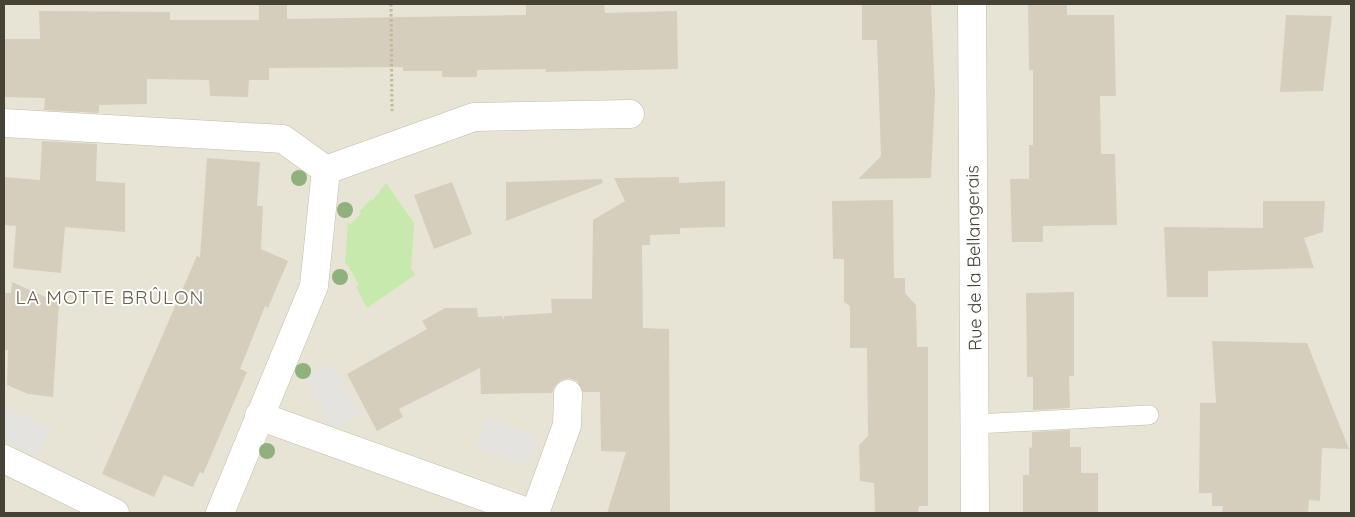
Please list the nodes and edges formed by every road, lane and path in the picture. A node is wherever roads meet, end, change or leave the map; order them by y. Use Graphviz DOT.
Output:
graph roads {
  1 [pos="391,4"];
  2 [pos="972,4"];
  3 [pos="630,114"];
  4 [pos="4,123"];
  5 [pos="392,146"];
  6 [pos="326,170"];
  7 [pos="568,394"];
  8 [pos="1149,415"];
  9 [pos="259,416"];
  10 [pos="976,424"];
  11 [pos="4,459"];
  12 [pos="115,513"];
  13 [pos="220,513"];
  14 [pos="530,513"];
  15 [pos="535,513"];
  16 [pos="975,513"];
  1 -- 5 [label="path"];
  2 -- 10 [label="street, Rue de la Bellangerais"];
  3 -- 5 [label="street"];
  4 -- 6 [label="street"];
  5 -- 6 [label="street"];
  6 -- 9 [label="street"];
  7 -- 15 [label="street"];
  8 -- 10 [label="lane"];
  9 -- 13 [label="street"];
  9 -- 14 [label="street"];
  10 -- 16 [label="street, Rue de la Bellangerais"];
  11 -- 12 [label="street"];
}
